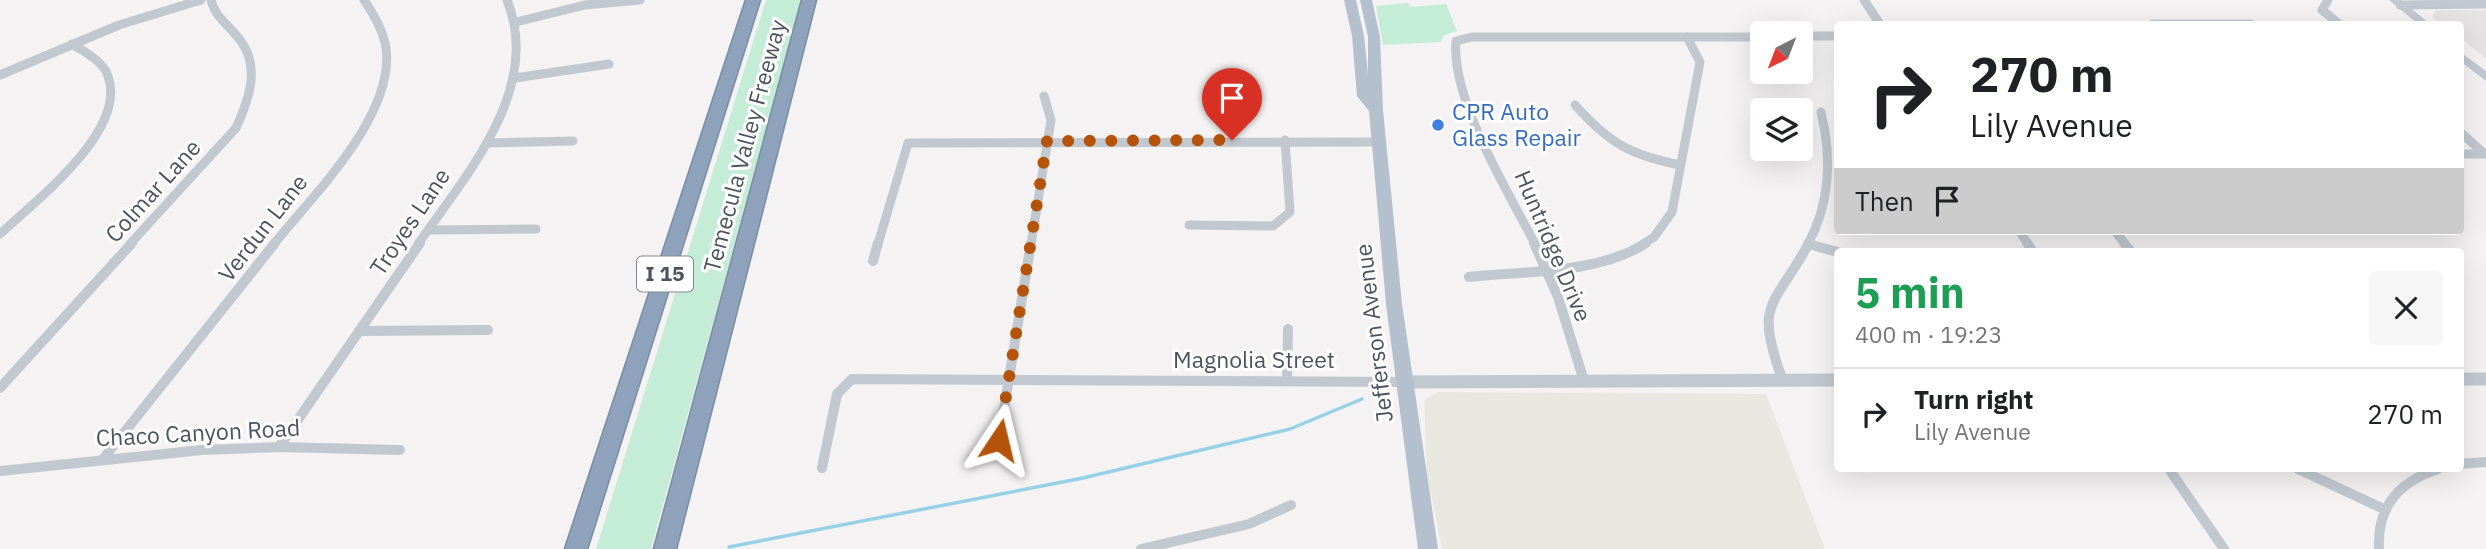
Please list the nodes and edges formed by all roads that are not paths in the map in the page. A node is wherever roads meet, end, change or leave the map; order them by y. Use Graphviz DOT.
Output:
graph roads {
  1 [pos="201,0"];
  2 [pos="211,0"];
  3 [pos="364,0"];
  4 [pos="507,0"];
  5 [pos="640,0"];
  6 [pos="753,0"];
  7 [pos="809,0"];
  8 [pos="1350,0"];
  9 [pos="1366,0"];
  10 [pos="1864,0"];
  11 [pos="2328,0"];
  12 [pos="2397,2"];
  13 [pos="2486,4"];
  14 [pos="1879,21"];
  15 [pos="2335,21"];
  16 [pos="2420,21"];
  17 [pos="516,22"];
  18 [pos="1813,36"];
  19 [pos="1834,36"];
  20 [pos="1687,37"];
  21 [pos="1750,37"];
  22 [pos="72,44"];
  23 [pos="2464,58"];
  24 [pos="609,64"];
  25 [pos="0,75"];
  26 [pos="2486,76"];
  27 [pos="515,78"];
  28 [pos="1044,96"];
  29 [pos="1575,105"];
  30 [pos="1376,110"];
  31 [pos="1821,112"];
  32 [pos="2464,136"];
  33 [pos="1285,140"];
  34 [pos="573,141"];
  35 [pos="1047,141"];
  36 [pos="1381,142"];
  37 [pos="488,143"];
  38 [pos="2464,154"];
  39 [pos="2485,154"];
  40 [pos="1680,165"];
  41 [pos="1189,225"];
  42 [pos="536,229"];
  43 [pos="429,230"];
  44 [pos="0,234"];
  45 [pos="1808,244"];
  46 [pos="1834,251"];
  47 [pos="873,261"];
  48 [pos="1546,268"];
  49 [pos="1469,277"];
  50 [pos="1287,329"];
  51 [pos="359,331"];
  52 [pos="488,331"];
  53 [pos="1009,379"];
  54 [pos="2464,379"];
  55 [pos="2486,379"];
  56 [pos="1834,380"];
  57 [pos="1584,381"];
  58 [pos="1783,381"];
  59 [pos="1287,382"];
  60 [pos="1404,382"];
  61 [pos="0,388"];
  62 [pos="999,440"];
  63 [pos="279,447"];
  64 [pos="400,450"];
  65 [pos="103,459"];
  66 [pos="2486,462"];
  67 [pos="2464,464"];
  68 [pos="822,468"];
  69 [pos="0,471"];
  70 [pos="2172,472"];
  71 [pos="2304,472"];
  72 [pos="2424,472"];
  73 [pos="1290,505"];
  74 [pos="2386,510"];
  75 [pos="1203,543"];
  76 [pos="576,549"];
  77 [pos="665,549"];
  78 [pos="1141,549"];
  79 [pos="1428,549"];
  80 [pos="2224,549"];
  81 [pos="2379,549"];
  1 -- 22 [label="street"];
  2 -- 61 [label="street, Colmar Lane"];
  3 -- 65 [label="street, Verdun Lane"];
  4 -- 17 [label="street, Troyes Lane"];
  5 -- 17 [label="street"];
  6 -- 76 [label="highway, Temecula Valley Freeway / I 15"];
  7 -- 77 [label="highway, Temecula Valley Freeway"];
  8 -- 30 [label="main road, Jefferson Avenue"];
  9 -- 30 [label="main road, Jefferson Avenue"];
  10 -- 14 [label="street"];
  11 -- 15 [label="street"];
  12 -- 13 [label="street"];
  12 -- 16 [label="main road"];
  17 -- 27 [label="street, Troyes Lane"];
  18 -- 19 [label="street"];
  20 -- 21 [label="street"];
  20 -- 40 [label="street"];
  20 -- 48 [label="street, Huntridge Drive"];
  22 -- 25 [label="street"];
  22 -- 44 [label="street"];
  23 -- 26 [label="main road"];
  24 -- 27 [label="street"];
  27 -- 37 [label="street, Troyes Lane"];
  28 -- 35 [label="street"];
  29 -- 40 [label="street"];
  30 -- 36 [label="main road, Jefferson Avenue"];
  31 -- 45 [label="street"];
  32 -- 39 [label="street"];
  33 -- 35 [label="street"];
  33 -- 36 [label="street"];
  33 -- 41 [label="street"];
  34 -- 37 [label="street"];
  35 -- 47 [label="street"];
  35 -- 53 [label="street"];
  36 -- 60 [label="main road, Jefferson Avenue"];
  37 -- 43 [label="street, Troyes Lane"];
  38 -- 39 [label="street"];
  40 -- 48 [label="street"];
  42 -- 43 [label="street"];
  43 -- 51 [label="street, Troyes Lane"];
  45 -- 46 [label="street"];
  45 -- 58 [label="street"];
  48 -- 49 [label="street"];
  48 -- 57 [label="street, Huntridge Drive"];
  50 -- 59 [label="street"];
  51 -- 52 [label="street"];
  51 -- 63 [label="street, Troyes Lane"];
  53 -- 59 [label="street, Magnolia Street"];
  53 -- 62 [label="street"];
  53 -- 68 [label="street, Magnolia Street"];
  54 -- 55 [label="street"];
  56 -- 58 [label="street, Magnolia Street"];
  57 -- 58 [label="street, Magnolia Street"];
  57 -- 60 [label="street, Magnolia Street"];
  59 -- 60 [label="street, Magnolia Street"];
  60 -- 79 [label="main road, Jefferson Avenue"];
  63 -- 64 [label="street, Chaco Canyon Road"];
  63 -- 65 [label="street, Chaco Canyon Road"];
  65 -- 69 [label="street, Chaco Canyon Road"];
  66 -- 67 [label="street"];
  70 -- 80 [label="street"];
  71 -- 74 [label="street"];
  72 -- 74 [label="street"];
  73 -- 75 [label="street"];
  74 -- 81 [label="street"];
  75 -- 78 [label="street"];
}
